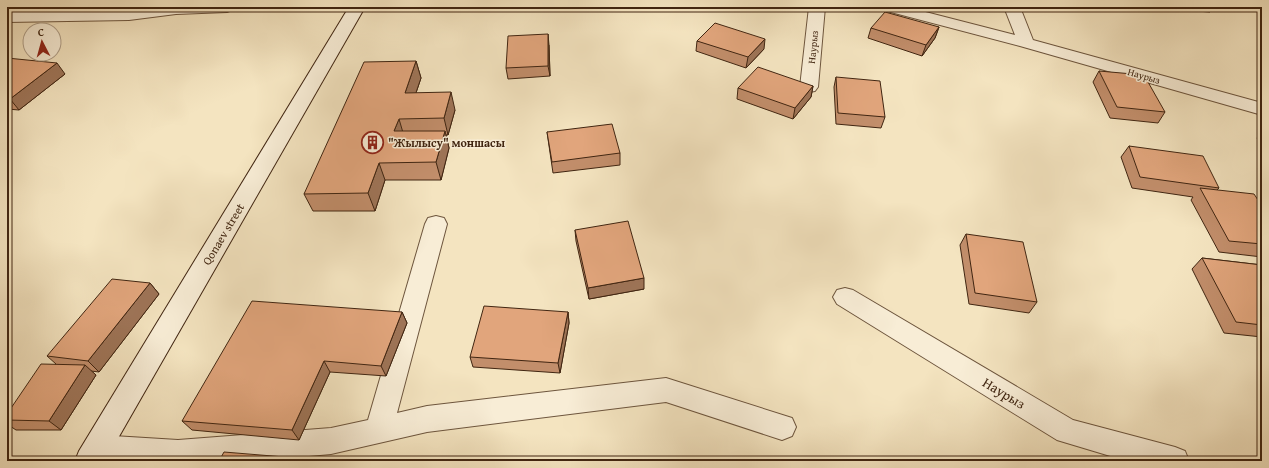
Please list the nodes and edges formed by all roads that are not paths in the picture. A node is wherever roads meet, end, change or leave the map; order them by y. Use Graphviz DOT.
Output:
graph roads {
  1 [pos="227,7"];
  2 [pos="357,7"];
  3 [pos="817,7"];
  4 [pos="888,7"];
  5 [pos="1012,7"];
  6 [pos="176,8"];
  7 [pos="7,17"];
  8 [pos="1026,43"];
  9 [pos="809,87"];
  10 [pos="1262,109"];
  11 [pos="436,224"];
  12 [pos="845,297"];
  13 [pos="782,427"];
  14 [pos="379,430"];
  15 [pos="93,454"];
  16 [pos="1175,461"];
  1 -- 6 [label="street"];
  2 -- 15 [label="street, Qonaev street"];
  3 -- 9 [label="street, Наурыз"];
  4 -- 8 [label="street, Наурыз"];
  5 -- 8 [label="street"];
  6 -- 7 [label="street"];
  8 -- 10 [label="street, Наурыз"];
  11 -- 14 [label="street"];
  12 -- 16 [label="street, Наурыз"];
  13 -- 14 [label="street"];
  14 -- 15 [label="street"];
}
